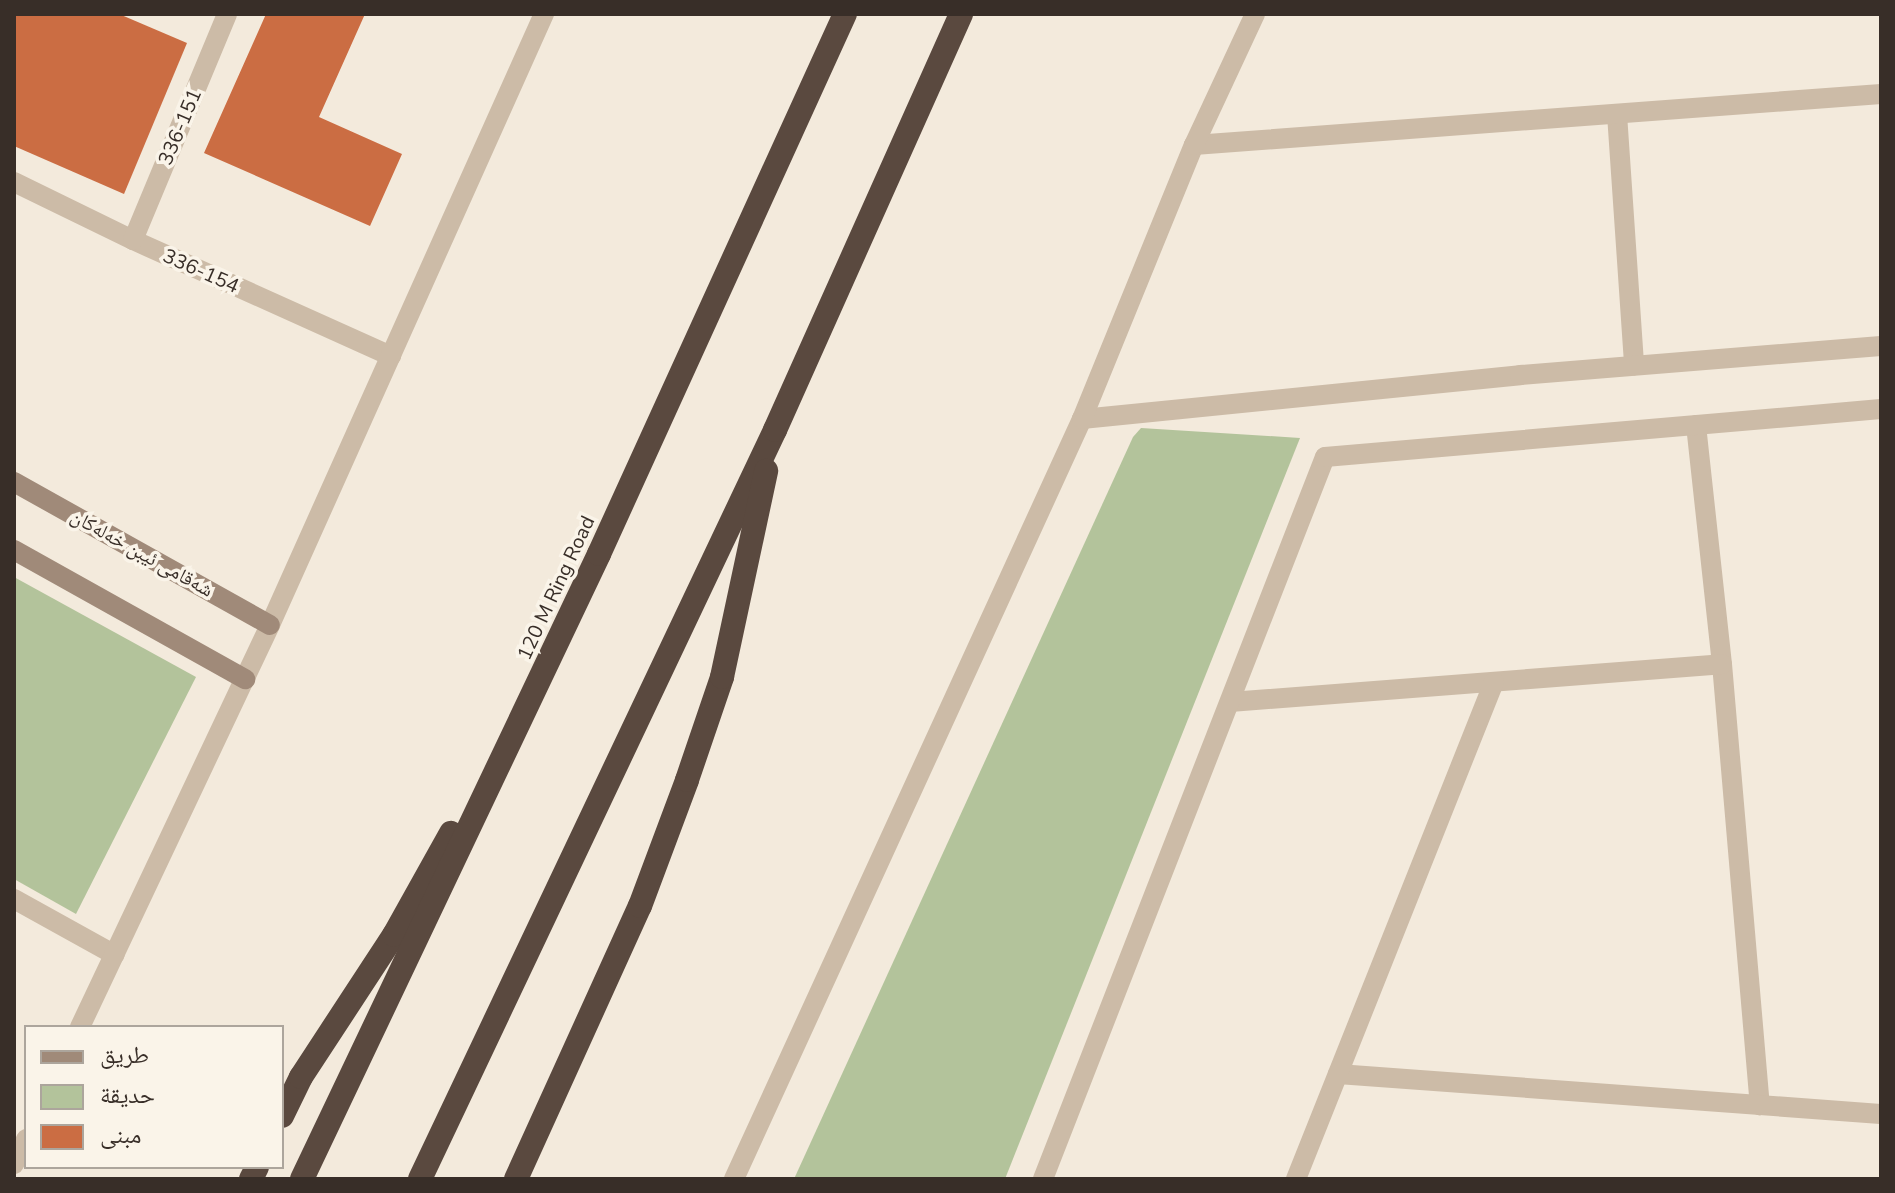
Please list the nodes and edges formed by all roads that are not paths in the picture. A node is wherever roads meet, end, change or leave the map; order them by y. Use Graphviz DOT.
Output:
graph roads {
  1 [pos="544,14"];
  2 [pos="845,14"];
  3 [pos="961,14"];
  4 [pos="1255,14"];
  5 [pos="224,15"];
  6 [pos="1881,94"];
  7 [pos="1617,114"];
  8 [pos="1194,145"];
  9 [pos="780,159"];
  10 [pos="14,182"];
  11 [pos="133,240"];
  12 [pos="1881,346"];
  13 [pos="391,356"];
  14 [pos="1634,365"];
  15 [pos="1881,409"];
  16 [pos="1082,419"];
  17 [pos="1696,425"];
  18 [pos="775,430"];
  19 [pos="14,482"];
  20 [pos="14,550"];
  21 [pos="270,625"];
  22 [pos="1722,664"];
  23 [pos="245,679"];
  24 [pos="1494,682"];
  25 [pos="1230,702"];
  26 [pos="14,899"];
  27 [pos="115,955"];
  28 [pos="81,1025"];
  29 [pos="1338,1074"];
  30 [pos="1760,1105"];
  31 [pos="284,1112"];
  32 [pos="1881,1114"];
  33 [pos="24,1143"];
  34 [pos="14,1164"];
  35 [pos="302,1179"];
  36 [pos="420,1179"];
  37 [pos="516,1179"];
  38 [pos="734,1179"];
  39 [pos="1043,1179"];
  40 [pos="1296,1179"];
  1 -- 13 [label="street"];
  2 -- 9 [label="highway, 120 M Ring Road"];
  3 -- 18 [label="highway"];
  4 -- 8 [label="street"];
  5 -- 11 [label="street, 336-151"];
  6 -- 7 [label="street"];
  7 -- 8 [label="street"];
  7 -- 14 [label="street"];
  8 -- 16 [label="street"];
  9 -- 31 [label="highway"];
  9 -- 35 [label="highway, 120 M Ring Road"];
  10 -- 11 [label="street, 336-154"];
  11 -- 13 [label="street, 336-154"];
  12 -- 14 [label="street"];
  13 -- 21 [label="street"];
  14 -- 16 [label="street"];
  15 -- 17 [label="street"];
  16 -- 38 [label="street"];
  17 -- 22 [label="street"];
  17 -- 25 [label="street"];
  18 -- 36 [label="highway"];
  18 -- 37 [label="highway"];
  19 -- 21 [label="main road, شەقامی ئیبن خەلەکان"];
  20 -- 23 [label="main road"];
  21 -- 23 [label="street"];
  22 -- 24 [label="street"];
  22 -- 30 [label="street"];
  23 -- 27 [label="street"];
  24 -- 25 [label="street"];
  24 -- 29 [label="street"];
  25 -- 39 [label="street"];
  26 -- 27 [label="street"];
  27 -- 28 [label="street"];
  29 -- 30 [label="street"];
  29 -- 40 [label="street"];
  30 -- 32 [label="street"];
  33 -- 34 [label="street"];
}
